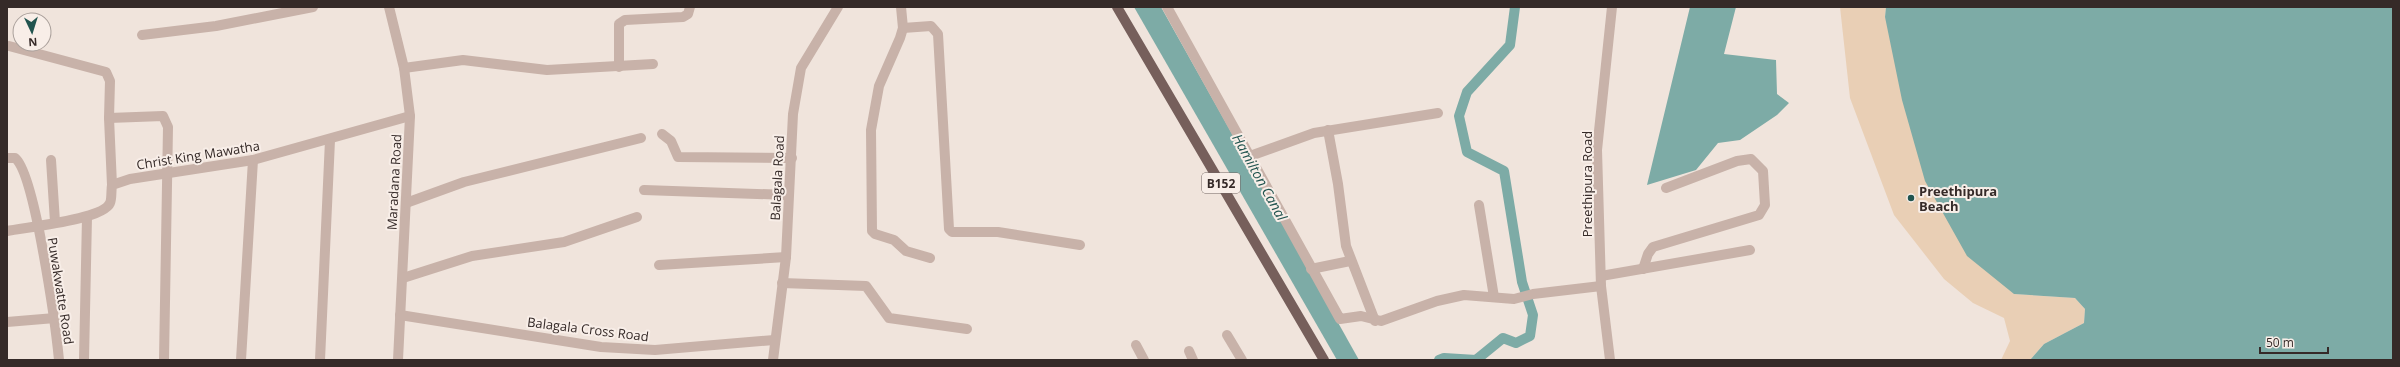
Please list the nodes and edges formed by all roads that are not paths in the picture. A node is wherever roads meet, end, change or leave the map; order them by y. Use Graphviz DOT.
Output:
graph roads {
  1 [pos="313,7"];
  2 [pos="389,7"];
  3 [pos="838,7"];
  4 [pos="901,7"];
  5 [pos="1118,7"];
  6 [pos="1167,7"];
  7 [pos="1612,7"];
  8 [pos="689,11"];
  9 [pos="903,28"];
  10 [pos="142,35"];
  11 [pos="9,46"];
  12 [pos="653,64"];
  13 [pos="619,67"];
  14 [pos="404,68"];
  15 [pos="1438,113"];
  16 [pos="410,116"];
  17 [pos="109,118"];
  18 [pos="1328,130"];
  19 [pos="662,134"];
  20 [pos="641,138"];
  21 [pos="330,140"];
  22 [pos="1250,156"];
  23 [pos="7,158"];
  24 [pos="792,158"];
  25 [pos="51,160"];
  26 [pos="253,160"];
  27 [pos="168,174"];
  28 [pos="112,185"];
  29 [pos="1666,188"];
  30 [pos="644,190"];
  31 [pos="788,195"];
  32 [pos="406,203"];
  33 [pos="1479,205"];
  34 [pos="87,217"];
  35 [pos="637,217"];
  36 [pos="55,222"];
  37 [pos="37,225"];
  38 [pos="7,231"];
  39 [pos="1080,245"];
  40 [pos="1750,250"];
  41 [pos="786,257"];
  42 [pos="930,258"];
  43 [pos="1350,261"];
  44 [pos="659,265"];
  45 [pos="1311,269"];
  46 [pos="1643,269"];
  47 [pos="403,278"];
  48 [pos="1601,282"];
  49 [pos="782,283"];
  50 [pos="1494,298"];
  51 [pos="400,314"];
  52 [pos="55,318"];
  53 [pos="1375,321"];
  54 [pos="7,322"];
  55 [pos="967,329"];
  56 [pos="1227,335"];
  57 [pos="774,340"];
  58 [pos="1136,345"];
  59 [pos="655,355"];
  60 [pos="59,360"];
  61 [pos="84,360"];
  62 [pos="164,360"];
  63 [pos="241,360"];
  64 [pos="320,360"];
  65 [pos="398,360"];
  66 [pos="773,360"];
  67 [pos="1144,360"];
  68 [pos="1242,360"];
  69 [pos="1324,360"];
  70 [pos="1610,360"];
  1 -- 10 [label="street"];
  2 -- 14 [label="street, Maradana Road"];
  3 -- 24 [label="street, Balagala Road"];
  4 -- 9 [label="street"];
  5 -- 69 [label="main road, B152"];
  6 -- 22 [label="street"];
  7 -- 48 [label="street, Preethipura Road"];
  8 -- 13 [label="street"];
  9 -- 39 [label="street"];
  9 -- 42 [label="street"];
  11 -- 17 [label="street"];
  12 -- 13 [label="street"];
  13 -- 14 [label="street"];
  14 -- 16 [label="street, Maradana Road"];
  15 -- 18 [label="street"];
  16 -- 21 [label="street, Christ King Mawatha"];
  16 -- 32 [label="street, Maradana Road"];
  17 -- 27 [label="street"];
  17 -- 28 [label="street"];
  18 -- 22 [label="street"];
  18 -- 43 [label="street"];
  19 -- 24 [label="street"];
  20 -- 32 [label="street"];
  21 -- 26 [label="street, Christ King Mawatha"];
  21 -- 64 [label="street"];
  22 -- 45 [label="street"];
  23 -- 37 [label="street, Puwakwatte Road"];
  24 -- 31 [label="street, Balagala Road"];
  25 -- 36 [label="street"];
  26 -- 27 [label="street, Christ King Mawatha"];
  26 -- 63 [label="street"];
  27 -- 28 [label="street, Christ King Mawatha"];
  27 -- 62 [label="street"];
  28 -- 34 [label="street"];
  29 -- 46 [label="street"];
  30 -- 31 [label="street"];
  31 -- 41 [label="street, Balagala Road"];
  32 -- 47 [label="street, Maradana Road"];
  33 -- 50 [label="street"];
  34 -- 36 [label="street"];
  34 -- 61 [label="street"];
  35 -- 47 [label="street"];
  36 -- 37 [label="street"];
  37 -- 38 [label="street"];
  37 -- 52 [label="street, Puwakwatte Road"];
  40 -- 46 [label="street"];
  41 -- 44 [label="street"];
  41 -- 49 [label="street, Balagala Road"];
  43 -- 45 [label="street"];
  43 -- 53 [label="street"];
  45 -- 53 [label="street"];
  46 -- 48 [label="street"];
  47 -- 51 [label="street, Maradana Road"];
  48 -- 50 [label="street"];
  48 -- 70 [label="street, Preethipura Road"];
  49 -- 55 [label="street"];
  49 -- 57 [label="street, Balagala Road"];
  50 -- 53 [label="street"];
  51 -- 59 [label="street, Balagala Cross Road"];
  51 -- 65 [label="street, Maradana Road"];
  52 -- 54 [label="street"];
  52 -- 60 [label="street, Puwakwatte Road"];
  56 -- 68 [label="street"];
  57 -- 59 [label="street, Balagala Cross Road"];
  57 -- 66 [label="street, Balagala Road"];
  58 -- 67 [label="street"];
}
